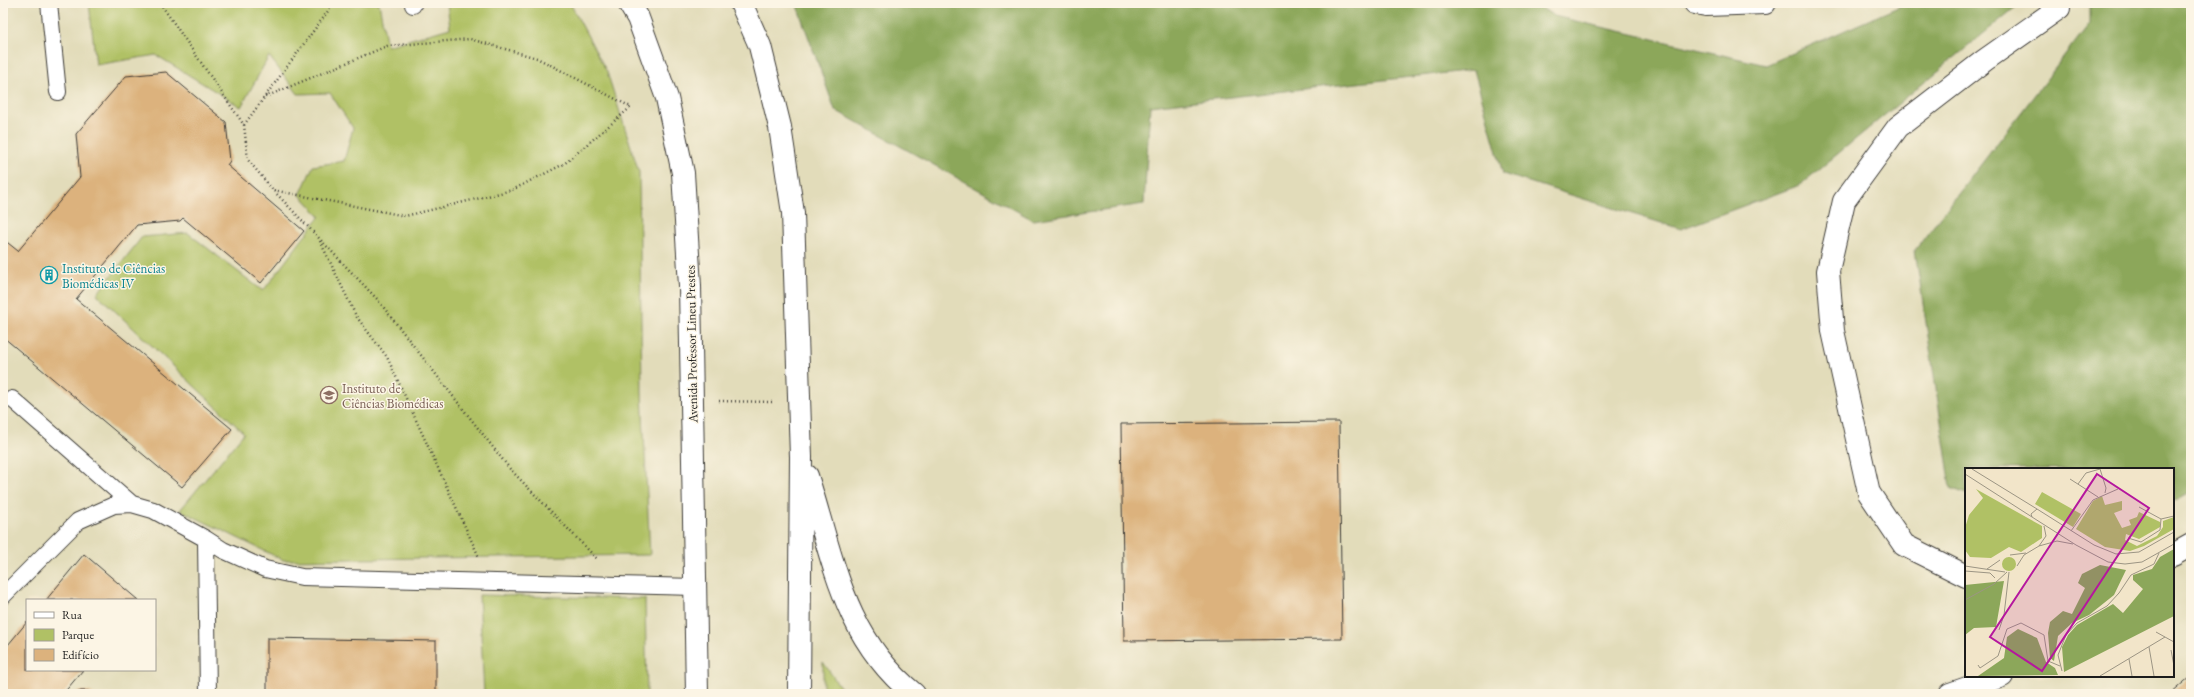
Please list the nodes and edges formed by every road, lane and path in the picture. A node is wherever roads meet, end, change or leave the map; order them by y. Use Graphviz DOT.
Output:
graph roads {
  1 [pos="49,3"];
  2 [pos="160,3"];
  3 [pos="334,3"];
  4 [pos="629,3"];
  5 [pos="741,3"];
  6 [pos="1695,3"];
  7 [pos="1765,3"];
  8 [pos="2059,3"];
  9 [pos="58,92"];
  10 [pos="265,96"];
  11 [pos="244,125"];
  12 [pos="273,190"];
  13 [pos="319,238"];
  14 [pos="12,399"];
  15 [pos="692,400"];
  16 [pos="800,402"];
  17 [pos="801,457"];
  18 [pos="132,504"];
  19 [pos="206,539"];
  20 [pos="2191,545"];
  21 [pos="2174,554"];
  22 [pos="1965,576"];
  23 [pos="490,580"];
  24 [pos="621,584"];
  25 [pos="695,587"];
  26 [pos="3,596"];
  27 [pos="1999,677"];
  28 [pos="208,694"];
  29 [pos="697,694"];
  30 [pos="799,694"];
  31 [pos="914,694"];
  32 [pos="1950,694"];
  1 -- 9 [label="lane"];
  2 -- 11 [label="path"];
  3 -- 10 [label="path"];
  4 -- 15 [label="main road, Avenida Professor Lineu Prestes"];
  5 -- 16 [label="main road"];
  6 -- 7 [label="main road"];
  8 -- 22 [label="main road"];
  10 -- 11 [label="path"];
  10 -- 12 [label="path"];
  11 -- 12 [label="path"];
  12 -- 13 [label="path"];
  13 -- 23 [label="path"];
  13 -- 24 [label="path"];
  14 -- 18 [label="lane"];
  15 -- 16 [label="path"];
  15 -- 25 [label="main road, Avenida Professor Lineu Prestes"];
  16 -- 17 [label="main road"];
  17 -- 30 [label="main road"];
  17 -- 31 [label="main road"];
  18 -- 19 [label="lane"];
  18 -- 26 [label="lane"];
  19 -- 23 [label="lane"];
  19 -- 28 [label="lane"];
  20 -- 21 [label="main road"];
  23 -- 24 [label="lane"];
  24 -- 25 [label="lane"];
  25 -- 29 [label="main road, Avenida Professor Lineu Prestes"];
  27 -- 32 [label="main road"];
}
